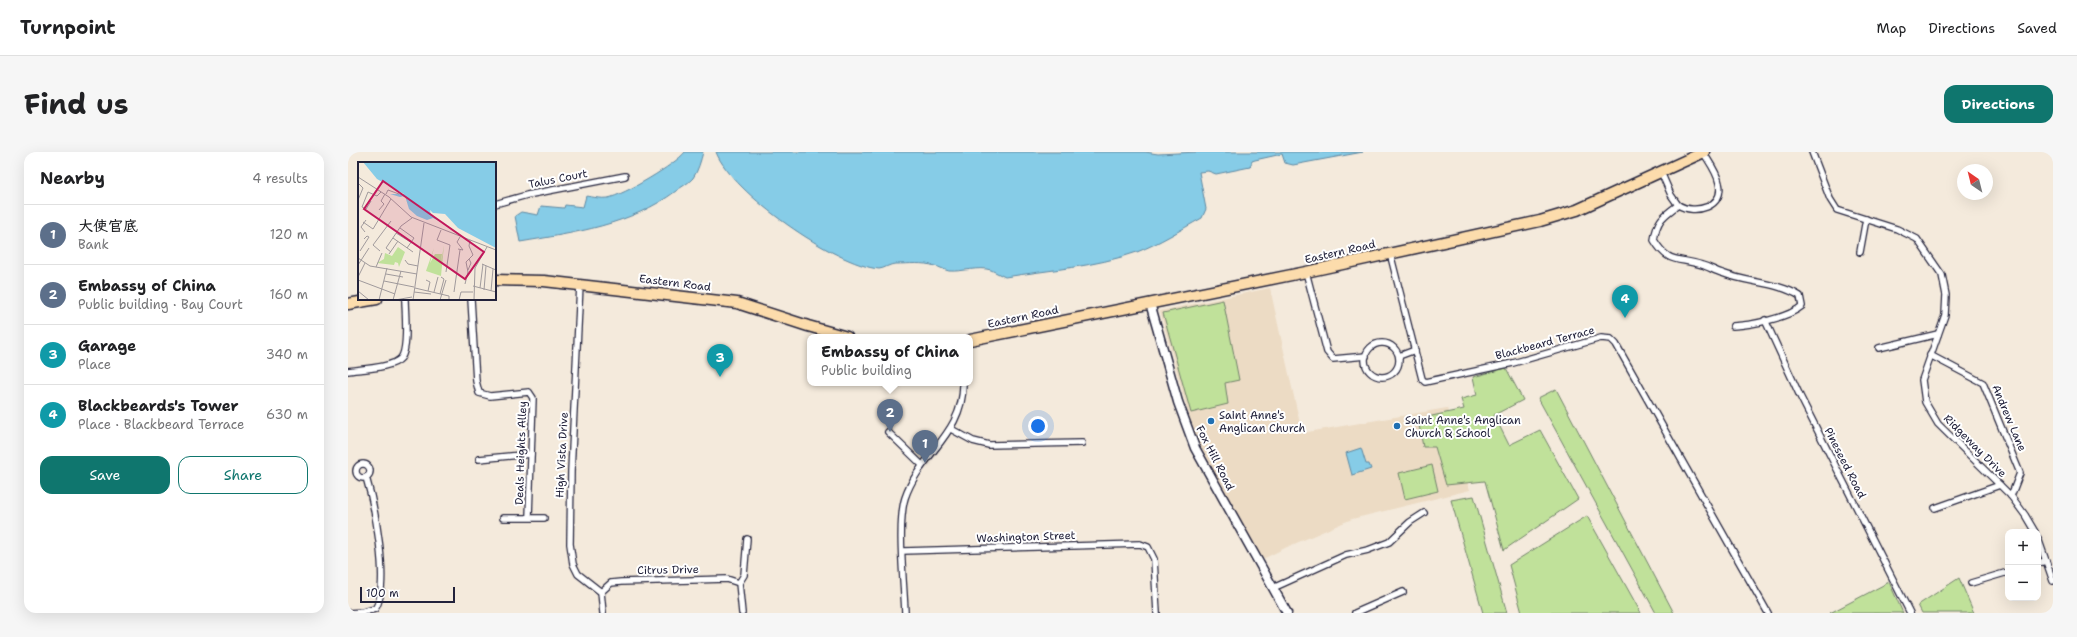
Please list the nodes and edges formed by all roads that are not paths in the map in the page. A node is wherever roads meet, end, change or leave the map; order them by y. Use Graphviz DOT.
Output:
graph roads {
  1 [pos="1704,152"];
  2 [pos="1812,152"];
  3 [pos="1661,172"];
  4 [pos="626,176"];
  5 [pos="496,204"];
  6 [pos="1678,205"];
  7 [pos="1866,219"];
  8 [pos="1860,252"];
  9 [pos="1390,253"];
  10 [pos="1306,272"];
  11 [pos="496,280"];
  12 [pos="580,285"];
  13 [pos="371,300"];
  14 [pos="405,300"];
  15 [pos="471,300"];
  16 [pos="1150,303"];
  17 [pos="348,304"];
  18 [pos="1765,320"];
  19 [pos="1733,326"];
  20 [pos="836,334"];
  21 [pos="1938,334"];
  22 [pos="973,339"];
  23 [pos="1879,348"];
  24 [pos="1415,350"];
  25 [pos="1930,355"];
  26 [pos="1366,356"];
  27 [pos="1399,356"];
  28 [pos="348,371"];
  29 [pos="963,386"];
  30 [pos="951,429"];
  31 [pos="888,432"];
  32 [pos="1082,443"];
  33 [pos="531,454"];
  34 [pos="479,459"];
  35 [pos="922,465"];
  36 [pos="366,477"];
  37 [pos="2000,485"];
  38 [pos="2011,496"];
  39 [pos="1934,508"];
  40 [pos="1424,513"];
  41 [pos="529,517"];
  42 [pos="503,518"];
  43 [pos="544,518"];
  44 [pos="2033,529"];
  45 [pos="747,539"];
  46 [pos="2041,547"];
  47 [pos="903,551"];
  48 [pos="2046,561"];
  49 [pos="2041,562"];
  50 [pos="2005,573"];
  51 [pos="2053,581"];
  52 [pos="739,583"];
  53 [pos="1971,583"];
  54 [pos="1273,588"];
  55 [pos="601,592"];
  56 [pos="1403,592"];
  57 [pos="348,613"];
  58 [pos="603,613"];
  59 [pos="742,613"];
  60 [pos="905,613"];
  61 [pos="1157,613"];
  62 [pos="1287,613"];
  63 [pos="1355,613"];
  64 [pos="1768,613"];
  65 [pos="1910,613"];
  1 -- 3 [label="highway, Eastern Road"];
  1 -- 6 [label="street"];
  2 -- 7 [label="street, Ridgeway Drive"];
  3 -- 6 [label="street"];
  3 -- 9 [label="highway, Eastern Road"];
  4 -- 5 [label="street, Talus Court"];
  6 -- 18 [label="street"];
  7 -- 8 [label="street"];
  7 -- 21 [label="street, Ridgeway Drive"];
  9 -- 10 [label="highway, Eastern Road"];
  9 -- 24 [label="street, Blackbeard Terrace"];
  10 -- 16 [label="highway, Eastern Road"];
  10 -- 26 [label="street"];
  11 -- 12 [label="highway, Eastern Road"];
  12 -- 20 [label="highway, Eastern Road"];
  12 -- 55 [label="street, High Vista Drive"];
  13 -- 17 [label="highway"];
  14 -- 28 [label="street"];
  15 -- 33 [label="street, Deals Heights Alley"];
  16 -- 22 [label="highway, Eastern Road"];
  16 -- 54 [label="main road, Fox Hill Road"];
  18 -- 19 [label="street"];
  18 -- 65 [label="street, Pineseed Road"];
  21 -- 23 [label="street"];
  21 -- 25 [label="street, Ridgeway Drive"];
  24 -- 27 [label="street"];
  24 -- 64 [label="street, Blackbeard Terrace"];
  25 -- 37 [label="street, Ridgeway Drive"];
  25 -- 38 [label="street, Andrew Lane"];
  26 -- 27 [label="street"];
  26 -- 27 [label="street"];
  29 -- 30 [label="street"];
  30 -- 32 [label="street"];
  30 -- 35 [label="street"];
  31 -- 35 [label="street"];
  33 -- 34 [label="street"];
  33 -- 41 [label="street, Deals Heights Alley"];
  35 -- 47 [label="street"];
  36 -- 57 [label="street"];
  37 -- 38 [label="street, Ridgeway Drive"];
  37 -- 39 [label="street"];
  38 -- 44 [label="street, Ridgeway Drive"];
  40 -- 54 [label="street"];
  41 -- 42 [label="street"];
  41 -- 43 [label="street"];
  45 -- 52 [label="street"];
  46 -- 48 [label="street"];
  47 -- 60 [label="street"];
  47 -- 61 [label="street, Washington Street"];
  48 -- 49 [label="street"];
  48 -- 51 [label="street"];
  50 -- 53 [label="street"];
  52 -- 55 [label="street, Citrus Drive"];
  52 -- 59 [label="street"];
  54 -- 62 [label="main road, Fox Hill Road"];
  55 -- 58 [label="street"];
  56 -- 63 [label="street"];
}
